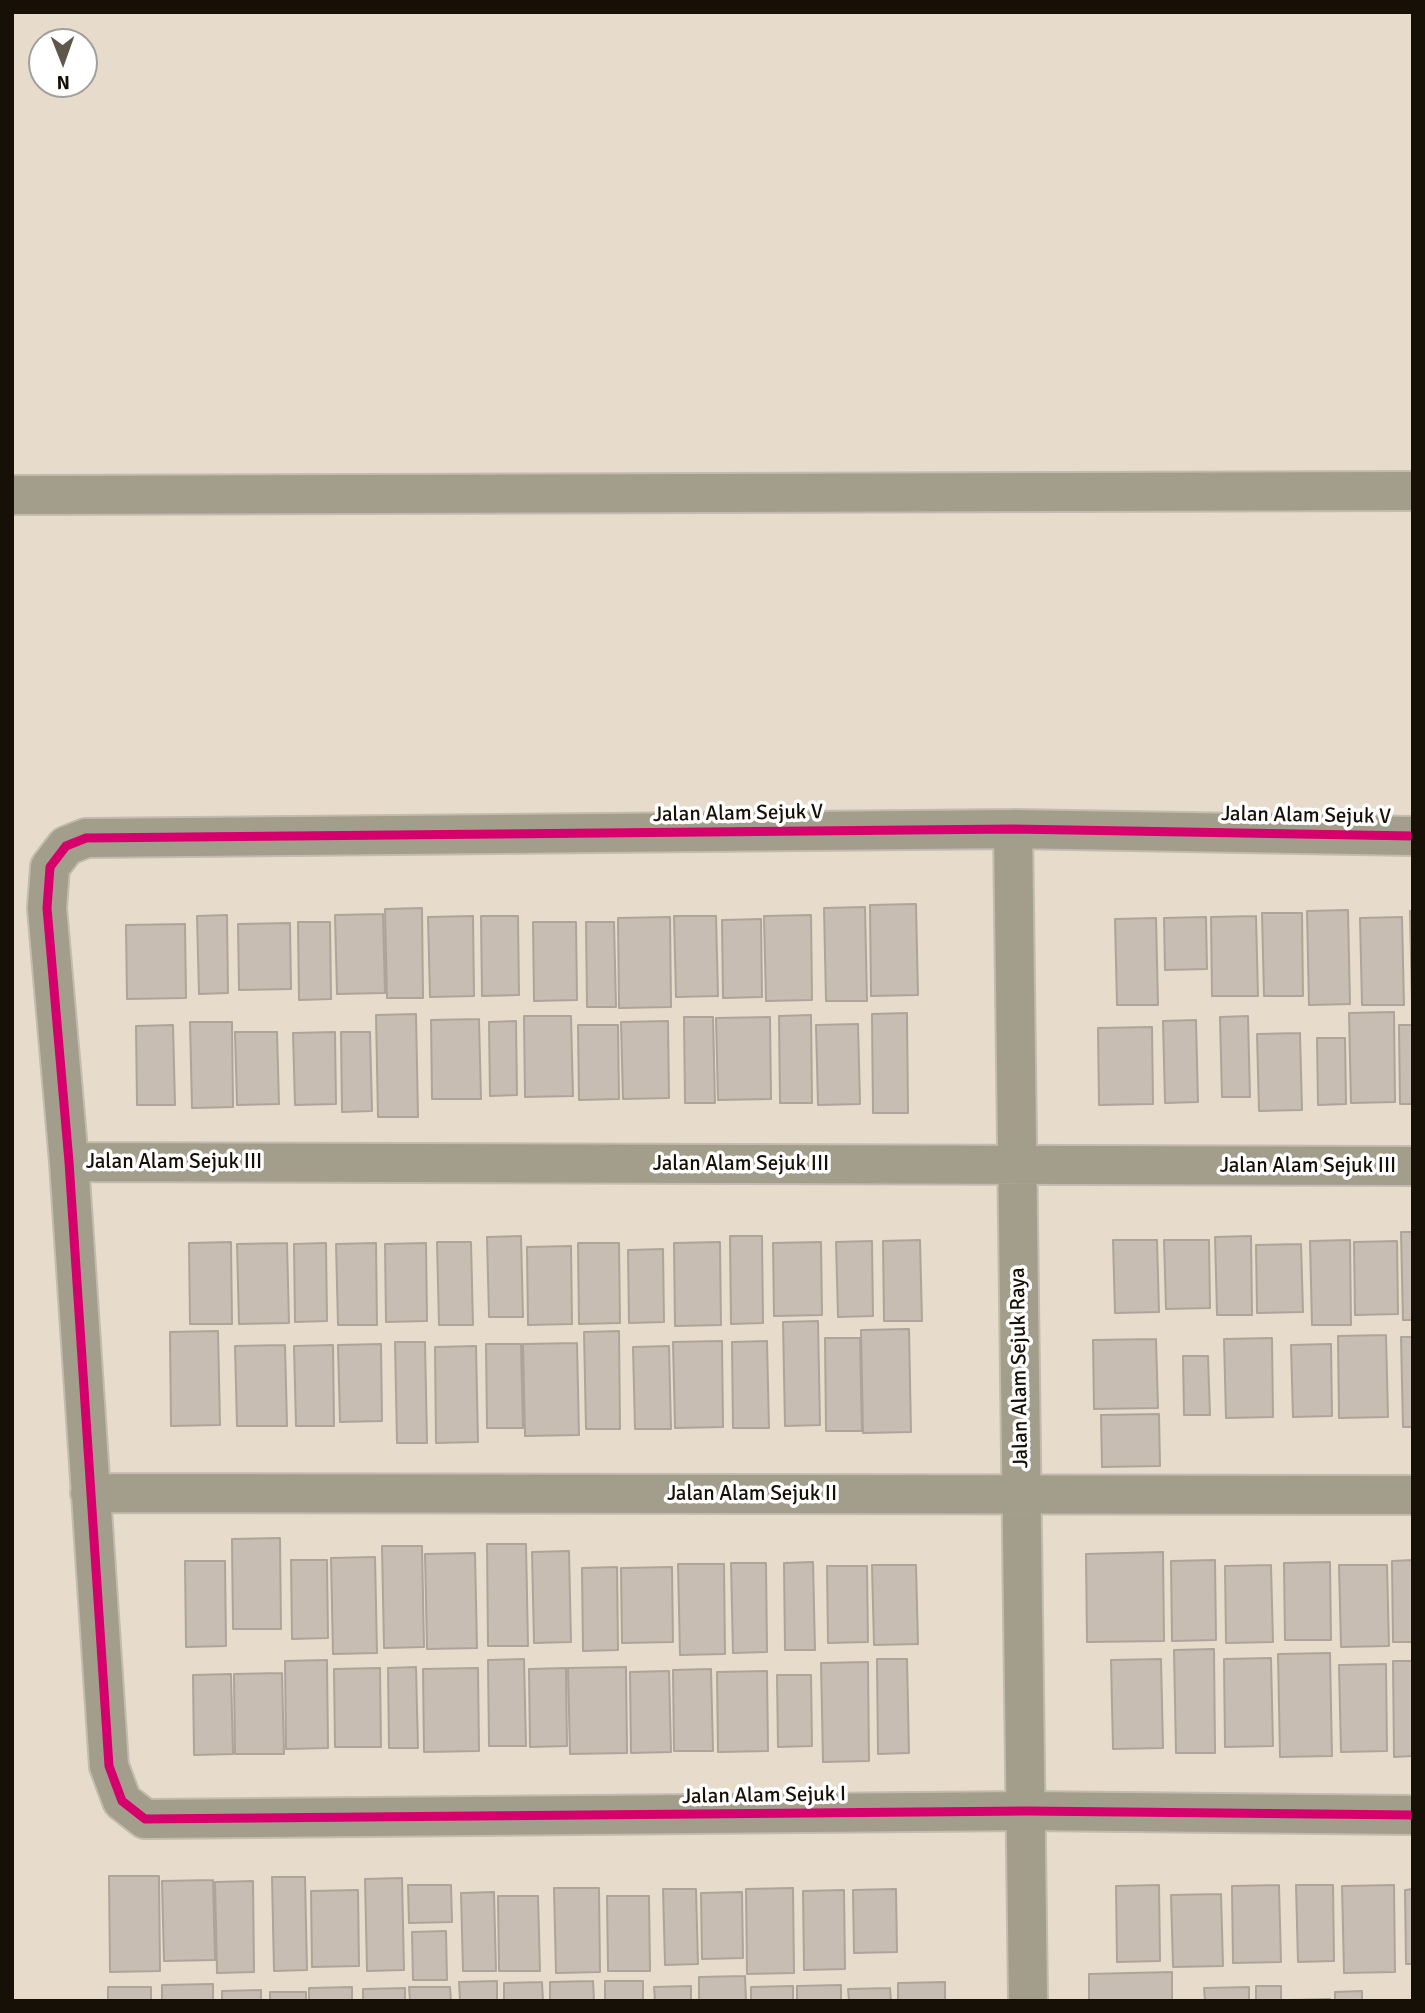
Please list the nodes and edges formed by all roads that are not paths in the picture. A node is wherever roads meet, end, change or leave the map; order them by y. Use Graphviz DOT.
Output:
graph roads {
  1 [pos="1413,491"];
  2 [pos="12,495"];
  3 [pos="1013,829"];
  4 [pos="1413,836"];
  5 [pos="69,1162"];
  6 [pos="1017,1165"];
  7 [pos="1413,1166"];
  8 [pos="90,1493"];
  9 [pos="1022,1494"];
  10 [pos="1413,1494"];
  11 [pos="1027,1811"];
  12 [pos="1413,1815"];
  13 [pos="1028,2001"];
  1 -- 2 [label="street"];
  3 -- 4 [label="street, Jalan Alam Sejuk V"];
  3 -- 5 [label="street, Jalan Alam Sejuk V"];
  3 -- 6 [label="street, Jalan Alam Sejuk Raya"];
  5 -- 6 [label="street, Jalan Alam Sejuk III"];
  5 -- 8 [label="street"];
  6 -- 7 [label="street, Jalan Alam Sejuk III"];
  6 -- 9 [label="street, Jalan Alam Sejuk Raya"];
  8 -- 9 [label="street, Jalan Alam Sejuk II"];
  8 -- 11 [label="street, Jalan Alam Sejuk I"];
  9 -- 10 [label="street, Jalan Alam Sejuk II"];
  9 -- 11 [label="street, Jalan Alam Sejuk Raya"];
  11 -- 12 [label="street, Jalan Alam Sejuk I"];
  11 -- 13 [label="street, Jalan Alam Sejuk Raya"];
}
